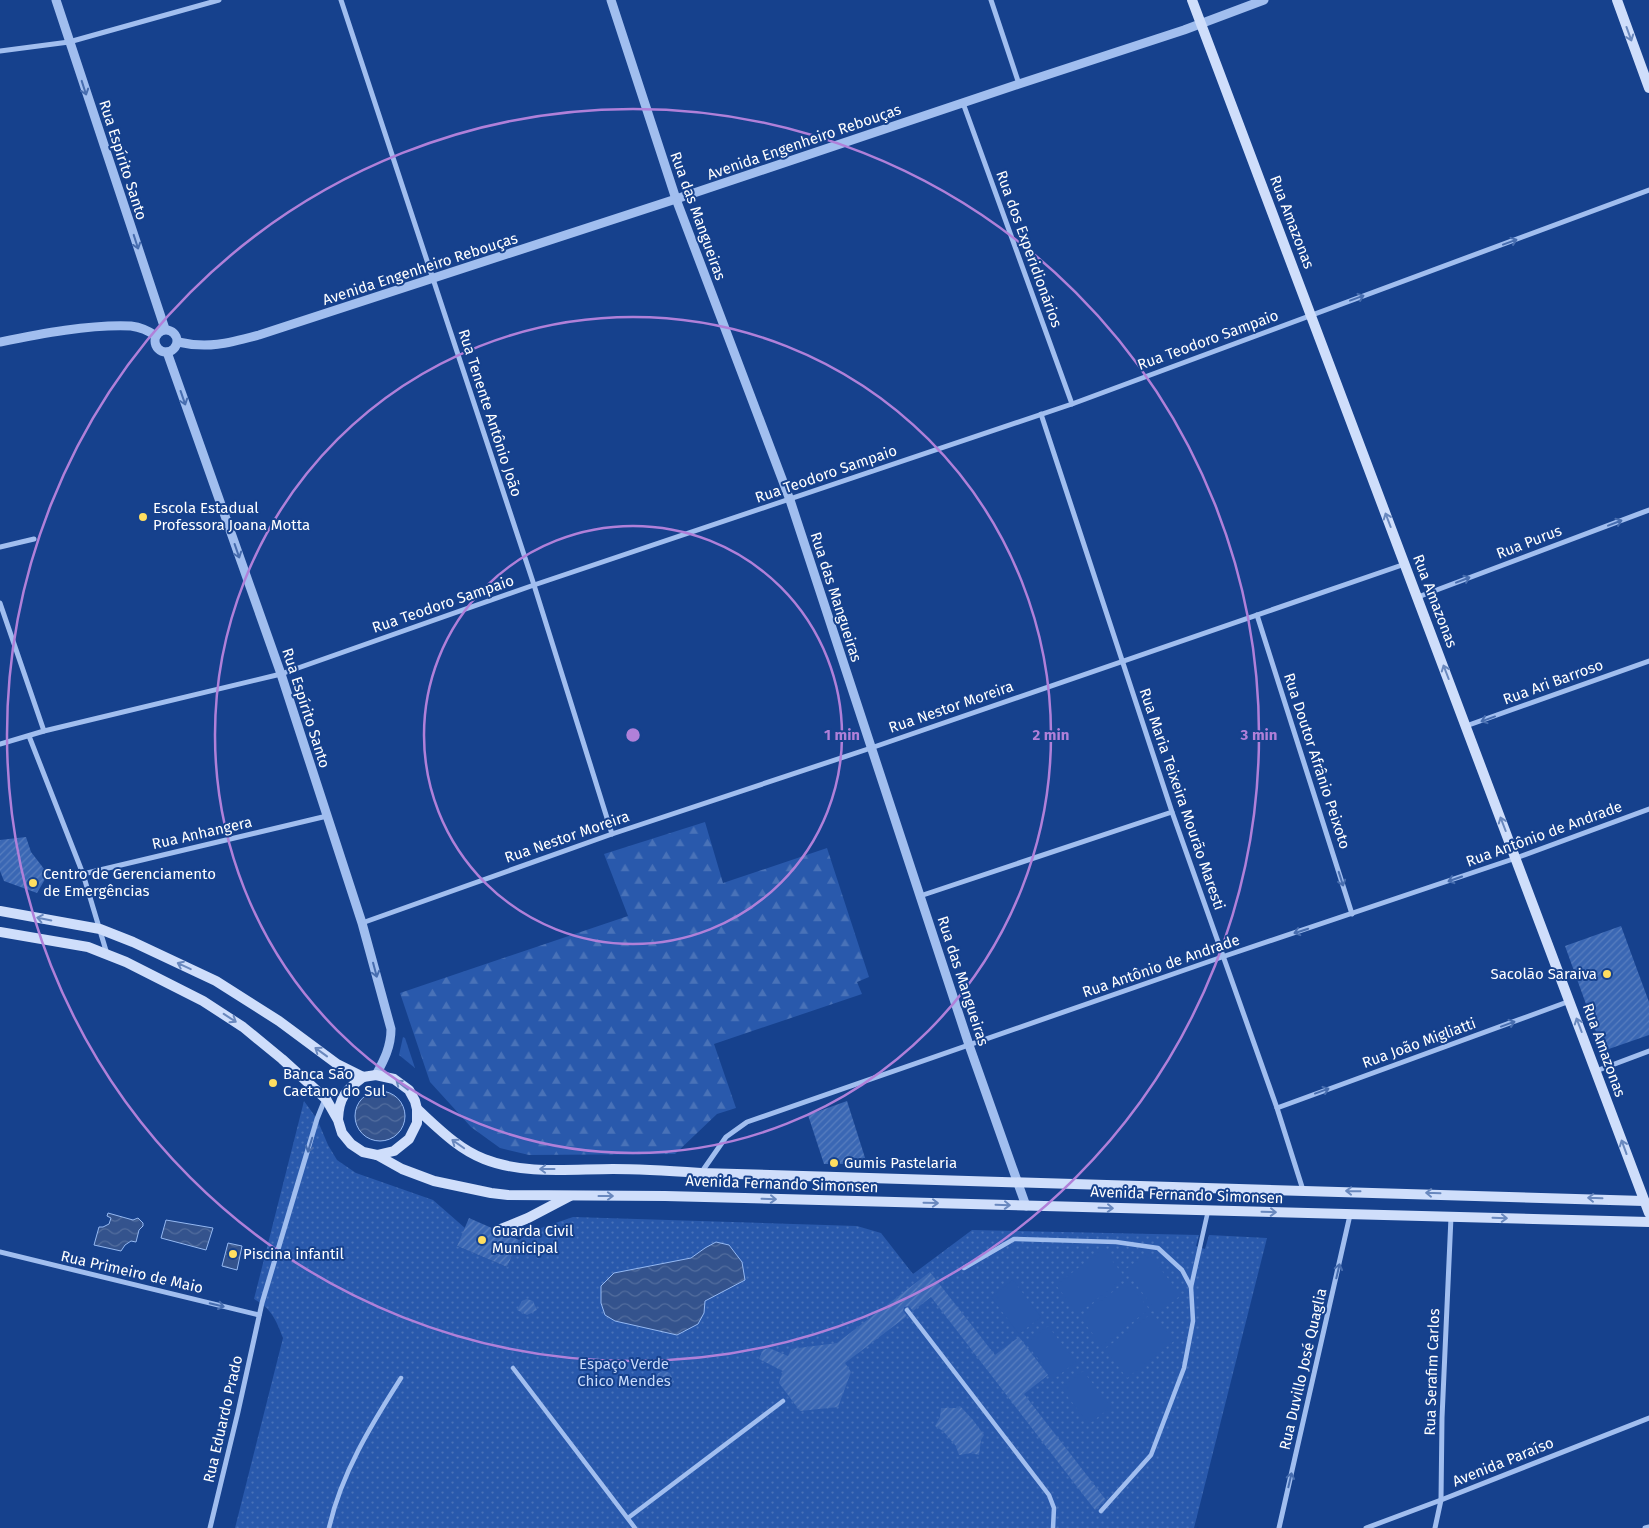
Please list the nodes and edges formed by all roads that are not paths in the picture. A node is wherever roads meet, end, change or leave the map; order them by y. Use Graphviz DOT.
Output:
graph roads {
  1 [pos="56,0"];
  2 [pos="220,0"];
  3 [pos="340,0"];
  4 [pos="611,0"];
  5 [pos="991,0"];
  6 [pos="1264,0"];
  7 [pos="1616,0"];
  8 [pos="1194,2"];
  9 [pos="1202,24"];
  10 [pos="69,42"];
  11 [pos="0,51"];
  12 [pos="1645,70"];
  13 [pos="1019,84"];
  14 [pos="1649,88"];
  15 [pos="963,103"];
  16 [pos="1649,190"];
  17 [pos="676,199"];
  18 [pos="432,280"];
  19 [pos="1311,315"];
  20 [pos="165,329"];
  21 [pos="156,336"];
  22 [pos="0,342"];
  23 [pos="178,342"];
  24 [pos="167,352"];
  25 [pos="1072,404"];
  26 [pos="1041,414"];
  27 [pos="790,500"];
  28 [pos="1649,510"];
  29 [pos="34,539"];
  30 [pos="0,547"];
  31 [pos="1405,564"];
  32 [pos="534,585"];
  33 [pos="1418,597"];
  34 [pos="0,603"];
  35 [pos="1257,616"];
  36 [pos="1649,661"];
  37 [pos="1123,662"];
  38 [pos="280,674"];
  39 [pos="1466,726"];
  40 [pos="44,731"];
  41 [pos="30,736"];
  42 [pos="0,744"];
  43 [pos="871,748"];
  44 [pos="1649,810"];
  45 [pos="1172,812"];
  46 [pos="327,816"];
  47 [pos="612,834"];
  48 [pos="1516,858"];
  49 [pos="83,874"];
  50 [pos="920,896"];
  51 [pos="0,911"];
  52 [pos="1352,914"];
  53 [pos="362,923"];
  54 [pos="100,929"];
  55 [pos="0,932"];
  56 [pos="107,955"];
  57 [pos="1222,957"];
  58 [pos="1570,1001"];
  59 [pos="969,1045"];
  60 [pos="1649,1051"];
  61 [pos="1596,1071"];
  62 [pos="376,1075"];
  63 [pos="363,1077"];
  64 [pos="326,1099"];
  65 [pos="1277,1108"];
  66 [pos="417,1109"];
  67 [pos="338,1120"];
  68 [pos="377,1155"];
  69 [pos="701,1172"];
  70 [pos="1017,1182"];
  71 [pos="1303,1190"];
  72 [pos="572,1195"];
  73 [pos="1644,1200"];
  74 [pos="1026,1206"];
  75 [pos="1208,1211"];
  76 [pos="1649,1213"];
  77 [pos="1350,1215"];
  78 [pos="1451,1217"];
  79 [pos="1649,1222"];
  80 [pos="501,1229"];
  81 [pos="0,1252"];
  82 [pos="964,1268"];
  83 [pos="1191,1287"];
  84 [pos="907,1310"];
  85 [pos="259,1314"];
  86 [pos="513,1368"];
  87 [pos="401,1378"];
  88 [pos="783,1401"];
  89 [pos="1649,1418"];
  90 [pos="1442,1500"];
  91 [pos="1101,1511"];
  92 [pos="628,1518"];
  93 [pos="1649,1527"];
  94 [pos="210,1528"];
  95 [pos="329,1528"];
  96 [pos="636,1528"];
  97 [pos="1054,1528"];
  98 [pos="1280,1528"];
  99 [pos="1366,1528"];
  100 [pos="1435,1528"];
  101 [pos="1645,1528"];
  1 -- 10 [label="street, Rua Espírito Santo"];
  2 -- 10 [label="street"];
  3 -- 18 [label="street, Rua Tenente Antônio João"];
  4 -- 17 [label="street, Rua das Mangueiras"];
  5 -- 13 [label="street"];
  6 -- 9 [label="street, Avenida Engenheiro Rebouças"];
  7 -- 12 [label="main road, one-way"];
  8 -- 9 [label="main road, Rua Amazonas"];
  9 -- 13 [label="street, Avenida Engenheiro Rebouças"];
  9 -- 19 [label="main road, Rua Amazonas"];
  10 -- 11 [label="street"];
  10 -- 20 [label="street, Rua Espírito Santo, one-way"];
  12 -- 14 [label="main road"];
  13 -- 15 [label="street, Avenida Engenheiro Rebouças"];
  15 -- 17 [label="street, Avenida Engenheiro Rebouças"];
  15 -- 25 [label="street, Rua dos Experidionários"];
  19 -- 16 [label="street, Rua Teodoro Sampaio, one-way"];
  17 -- 18 [label="street, Avenida Engenheiro Rebouças"];
  17 -- 27 [label="street, Rua das Mangueiras"];
  18 -- 23 [label="street, Avenida Engenheiro Rebouças"];
  18 -- 32 [label="street, Rua Tenente Antônio João"];
  19 -- 25 [label="street, Rua Teodoro Sampaio"];
  31 -- 19 [label="main road, Rua Amazonas, one-way"];
  20 -- 21 [label="street"];
  20 -- 23 [label="street, Rua Espírito Santo"];
  21 -- 22 [label="street"];
  21 -- 24 [label="street, Rua Espírito Santo"];
  23 -- 24 [label="street"];
  24 -- 38 [label="street, Rua Espírito Santo, one-way"];
  25 -- 26 [label="street, Rua Teodoro Sampaio"];
  26 -- 27 [label="street, Rua Teodoro Sampaio"];
  26 -- 37 [label="street, Rua Maria Teixeira Mourão Maresti"];
  27 -- 32 [label="street, Rua Teodoro Sampaio"];
  27 -- 43 [label="street, Rua das Mangueiras"];
  33 -- 28 [label="street, Rua Purus, one-way"];
  29 -- 30 [label="street"];
  31 -- 33 [label="main road, Rua Amazonas"];
  31 -- 35 [label="street, Rua Nestor Moreira"];
  32 -- 38 [label="street, Rua Teodoro Sampaio"];
  32 -- 47 [label="street, Rua Tenente Antônio João"];
  39 -- 33 [label="main road, Rua Amazonas, one-way"];
  34 -- 40 [label="street"];
  35 -- 37 [label="street, Rua Nestor Moreira"];
  35 -- 52 [label="street, Rua Doutor Afrânio Peixoto, one-way"];
  36 -- 39 [label="street, Rua Ari Barroso, one-way"];
  37 -- 43 [label="street, Rua Nestor Moreira"];
  37 -- 45 [label="street, Rua Maria Teixeira Mourão Maresti"];
  38 -- 40 [label="street, Rua Teodoro Sampaio"];
  38 -- 46 [label="street, Rua Espírito Santo"];
  48 -- 39 [label="main road, Rua Amazonas, one-way"];
  40 -- 41 [label="street, Rua Teodoro Sampaio"];
  41 -- 42 [label="street, Rua Teodoro Sampaio"];
  41 -- 49 [label="street"];
  43 -- 47 [label="street, Rua Nestor Moreira"];
  43 -- 50 [label="street, Rua das Mangueiras"];
  44 -- 48 [label="street, Rua Antônio de Andrade"];
  45 -- 50 [label="street"];
  45 -- 57 [label="street, Rua Maria Teixeira Mourão Maresti"];
  46 -- 49 [label="street, Rua Anhangera"];
  46 -- 53 [label="street, Rua Espírito Santo"];
  47 -- 53 [label="street, Rua Nestor Moreira"];
  48 -- 52 [label="street, Rua Antônio de Andrade, one-way"];
  48 -- 58 [label="main road, Rua Amazonas"];
  49 -- 54 [label="street"];
  50 -- 59 [label="street, Rua das Mangueiras"];
  54 -- 51 [label="main road, one-way"];
  52 -- 57 [label="street, Rua Antônio de Andrade, one-way"];
  53 -- 62 [label="street, Rua Espírito Santo, one-way"];
  54 -- 56 [label="street"];
  63 -- 54 [label="main road, one-way"];
  55 -- 56 [label="main road, Avenida Fernando Simonsen"];
  56 -- 64 [label="main road, Avenida Fernando Simonsen, one-way"];
  57 -- 59 [label="street, Rua Antônio de Andrade"];
  57 -- 65 [label="street, Rua Maria Teixeira Mourão Maresti"];
  61 -- 58 [label="main road, Rua Amazonas, one-way"];
  65 -- 58 [label="street, Rua João Migliatti, one-way"];
  59 -- 69 [label="street, Rua Antônio de Andrade"];
  59 -- 70 [label="street, Rua das Mangueiras"];
  60 -- 61 [label="street"];
  73 -- 61 [label="main road, Rua Amazonas, one-way"];
  62 -- 63 [label="main road, Avenida Fernando Simonsen"];
  66 -- 62 [label="main road, Avenida Fernando Simonsen, one-way"];
  63 -- 67 [label="main road"];
  64 -- 67 [label="main road, Avenida Fernando Simonsen"];
  64 -- 85 [label="street, Rua Eduardo Prado, one-way"];
  65 -- 71 [label="street, Rua Maria Teixeira Mourão Maresti"];
  66 -- 68 [label="main road"];
  69 -- 66 [label="main road, Avenida Fernando Simonsen, one-way"];
  67 -- 68 [label="main road, Avenida Fernando Simonsen"];
  68 -- 72 [label="main road, Avenida Fernando Simonsen"];
  69 -- 70 [label="main road, Avenida Fernando Simonsen"];
  70 -- 71 [label="main road, Avenida Fernando Simonsen"];
  70 -- 74 [label="street, Rua das Mangueiras"];
  73 -- 71 [label="main road, Avenida Fernando Simonsen, one-way"];
  72 -- 74 [label="main road, Avenida Fernando Simonsen, one-way"];
  72 -- 80 [label="main road"];
  73 -- 76 [label="main road, Rua Amazonas"];
  74 -- 75 [label="main road, Avenida Fernando Simonsen, one-way"];
  75 -- 77 [label="main road, Avenida Fernando Simonsen, one-way"];
  75 -- 83 [label="street"];
  77 -- 78 [label="main road, Avenida Fernando Simonsen"];
  98 -- 77 [label="street, Rua Duvillo José Quaglia, one-way"];
  78 -- 79 [label="main road, Avenida Fernando Simonsen, one-way"];
  78 -- 90 [label="street, Rua Serafim Carlos"];
  81 -- 85 [label="street, Rua Primeiro de Maio, one-way"];
  82 -- 83 [label="street"];
  83 -- 91 [label="street"];
  84 -- 97 [label="street"];
  85 -- 94 [label="street, Rua Eduardo Prado"];
  86 -- 92 [label="street"];
  87 -- 95 [label="street"];
  88 -- 92 [label="street"];
  89 -- 90 [label="street, Avenida Paraíso"];
  90 -- 99 [label="street, Avenida Paraíso"];
  90 -- 100 [label="street, Rua Serafim Carlos"];
  92 -- 96 [label="street"];
  93 -- 101 [label="street"];
}
